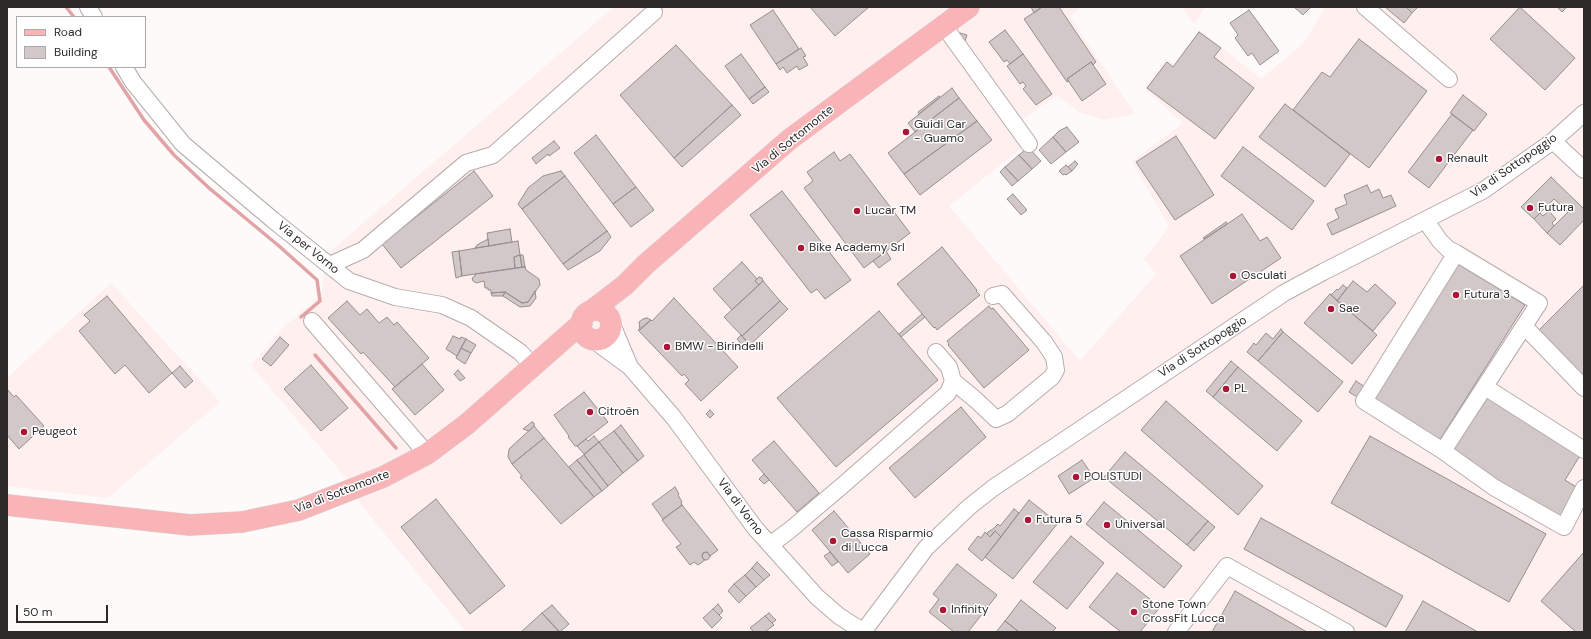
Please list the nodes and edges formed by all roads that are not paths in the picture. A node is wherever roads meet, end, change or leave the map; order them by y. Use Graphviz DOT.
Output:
graph roads {
  1 [pos="88,7"];
  2 [pos="969,7"];
  3 [pos="1365,7"];
  4 [pos="654,12"];
  5 [pos="93,16"];
  6 [pos="944,26"];
  7 [pos="125,68"];
  8 [pos="1449,79"];
  9 [pos="1584,113"];
  10 [pos="1553,141"];
  11 [pos="1029,144"];
  12 [pos="1584,170"];
  13 [pos="1425,220"];
  14 [pos="1456,253"];
  15 [pos="330,265"];
  16 [pos="625,285"];
  17 [pos="994,296"];
  18 [pos="312,321"];
  19 [pos="611,322"];
  20 [pos="588,325"];
  21 [pos="1524,326"];
  22 [pos="936,352"];
  23 [pos="538,362"];
  24 [pos="630,368"];
  25 [pos="954,381"];
  26 [pos="1485,387"];
  27 [pos="1584,388"];
  28 [pos="1584,450"];
  29 [pos="1443,451"];
  30 [pos="427,454"];
  31 [pos="1584,488"];
  32 [pos="7,505"];
  33 [pos="770,545"];
  34 [pos="863,632"];
  35 [pos="1176,632"];
  36 [pos="1346,632"];
  1 -- 5 [label="street"];
  2 -- 6 [label="main road, Via di Sottomonte"];
  3 -- 8 [label="street"];
  4 -- 15 [label="street"];
  6 -- 11 [label="street"];
  6 -- 16 [label="main road, Via di Sottomonte"];
  7 -- 15 [label="street, Via per Vorno"];
  9 -- 10 [label="street, Via di Sottopoggio"];
  10 -- 12 [label="street"];
  10 -- 13 [label="street, Via di Sottopoggio"];
  13 -- 14 [label="street"];
  13 -- 34 [label="street, Via di Sottopoggio"];
  14 -- 21 [label="street"];
  14 -- 29 [label="street"];
  15 -- 23 [label="street, Via per Vorno"];
  16 -- 19 [label="main road, Via di Sottomonte"];
  16 -- 20 [label="main road, Via di Sottomonte"];
  17 -- 25 [label="street"];
  18 -- 30 [label="street"];
  19 -- 20 [label="main road, Via di Sottomonte"];
  19 -- 24 [label="street, Via di Vorno"];
  20 -- 23 [label="main road, Via di Sottomonte"];
  20 -- 24 [label="street, Via di Vorno"];
  21 -- 26 [label="street"];
  21 -- 27 [label="street"];
  22 -- 25 [label="street"];
  23 -- 30 [label="main road, Via di Sottomonte"];
  24 -- 33 [label="street, Via di Vorno"];
  25 -- 33 [label="street"];
  26 -- 28 [label="street"];
  26 -- 29 [label="street"];
  29 -- 31 [label="street"];
  30 -- 32 [label="main road, Via di Sottomonte"];
  33 -- 34 [label="street, Via di Vorno"];
  35 -- 36 [label="street"];
}
